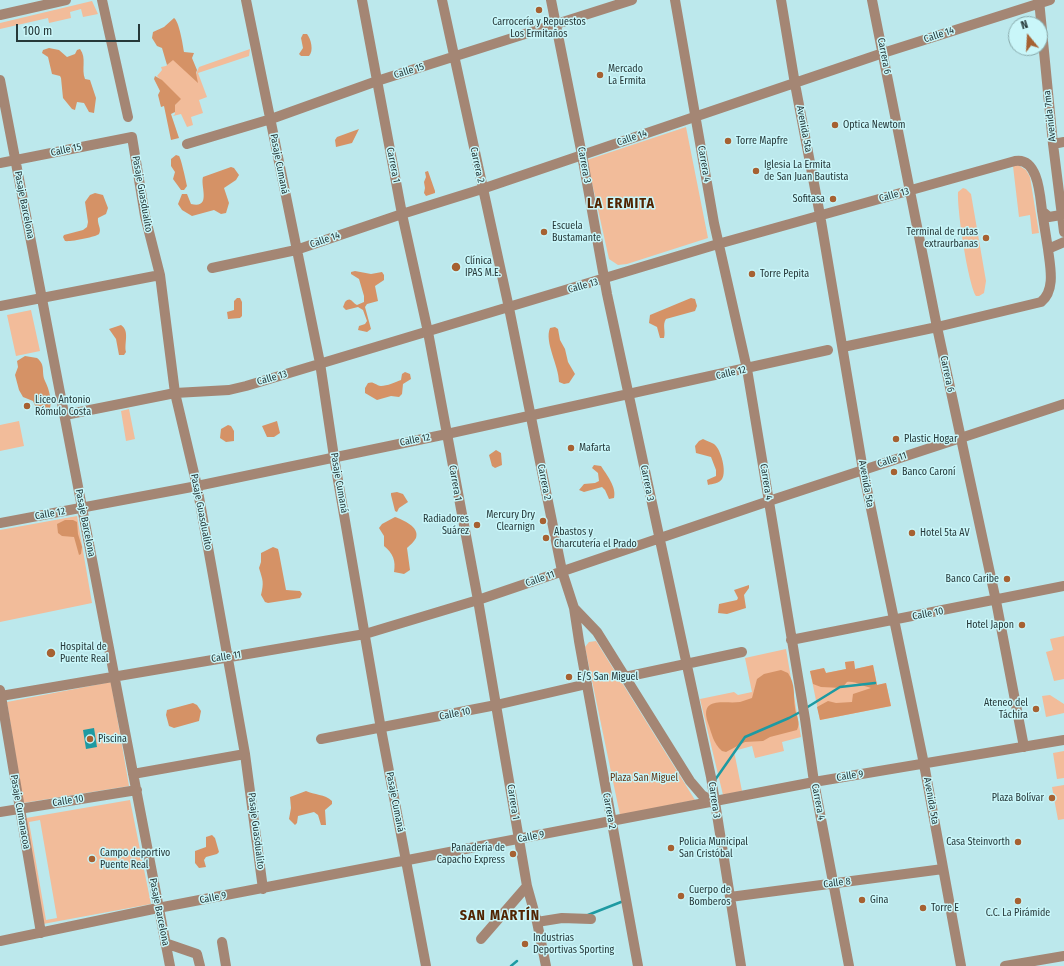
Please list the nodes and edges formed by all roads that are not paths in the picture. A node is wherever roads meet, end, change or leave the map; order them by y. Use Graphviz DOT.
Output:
graph roads {
  1 [pos="66,0"];
  2 [pos="102,0"];
  3 [pos="246,0"];
  4 [pos="362,0"];
  5 [pos="442,0"];
  6 [pos="551,0"];
  7 [pos="632,0"];
  8 [pos="675,0"];
  9 [pos="781,0"];
  10 [pos="872,0"];
  11 [pos="1050,0"];
  12 [pos="1039,2"];
  13 [pos="0,15"];
  14 [pos="556,26"];
  15 [pos="883,53"];
  16 [pos="455,57"];
  17 [pos="0,80"];
  18 [pos="377,80"];
  19 [pos="795,84"];
  20 [pos="696,116"];
  21 [pos="128,117"];
  22 [pos="271,119"];
  23 [pos="132,136"];
  24 [pos="1064,142"];
  25 [pos="187,144"];
  26 [pos="1053,144"];
  27 [pos="582,155"];
  28 [pos="15,161"];
  29 [pos="0,163"];
  30 [pos="482,189"];
  31 [pos="910,191"];
  32 [pos="1042,211"];
  33 [pos="402,214"];
  34 [pos="820,215"];
  35 [pos="1061,215"];
  36 [pos="1064,232"];
  37 [pos="1064,242"];
  38 [pos="718,244"];
  39 [pos="1048,249"];
  40 [pos="296,250"];
  41 [pos="212,268"];
  42 [pos="160,275"];
  43 [pos="605,280"];
  44 [pos="42,298"];
  45 [pos="0,306"];
  46 [pos="509,308"];
  47 [pos="937,327"];
  48 [pos="428,332"];
  49 [pos="843,347"];
  50 [pos="828,350"];
  51 [pos="320,363"];
  52 [pos="747,369"];
  53 [pos="175,393"];
  54 [pos="630,395"];
  55 [pos="1064,404"];
  56 [pos="65,415"];
  57 [pos="531,416"];
  58 [pos="447,434"];
  59 [pos="960,439"];
  60 [pos="334,457"];
  61 [pos="863,470"];
  62 [pos="198,486"];
  63 [pos="769,501"];
  64 [pos="82,508"];
  65 [pos="0,523"];
  66 [pos="658,539"];
  67 [pos="562,571"];
  68 [pos="1064,586"];
  69 [pos="478,600"];
  70 [pos="996,601"];
  71 [pos="574,608"];
  72 [pos="894,621"];
  73 [pos="597,632"];
  74 [pos="365,634"];
  75 [pos="791,640"];
  76 [pos="579,641"];
  77 [pos="742,652"];
  78 [pos="227,657"];
  79 [pos="685,664"];
  80 [pos="115,676"];
  81 [pos="625,677"];
  82 [pos="587,684"];
  83 [pos="1,693"];
  84 [pos="496,705"];
  85 [pos="381,729"];
  86 [pos="321,739"];
  87 [pos="1064,740"];
  88 [pos="1024,747"];
  89 [pos="245,754"];
  90 [pos="924,764"];
  91 [pos="133,774"];
  92 [pos="814,782"];
  93 [pos="137,790"];
  94 [pos="714,802"];
  95 [pos="19,809"];
  96 [pos="0,812"];
  97 [pos="611,822"];
  98 [pos="519,839"];
  99 [pos="407,861"];
  100 [pos="944,869"];
  101 [pos="834,883"];
  102 [pos="527,886"];
  103 [pos="263,889"];
  104 [pos="730,897"];
  105 [pos="158,908"];
  106 [pos="591,919"];
  107 [pos="537,922"];
  108 [pos="41,934"];
  109 [pos="480,939"];
  110 [pos="0,942"];
  111 [pos="222,942"];
  112 [pos="165,943"];
  113 [pos="1064,956"];
  114 [pos="170,966"];
  115 [pos="200,966"];
  116 [pos="226,966"];
  117 [pos="426,966"];
  118 [pos="546,966"];
  119 [pos="638,966"];
  120 [pos="741,966"];
  121 [pos="850,966"];
  122 [pos="961,966"];
  123 [pos="1005,966"];
  1 -- 13 [label="street"];
  2 -- 21 [label="street"];
  3 -- 22 [label="street, Pasaje Cumaná"];
  4 -- 18 [label="street, Carrera 1"];
  5 -- 16 [label="street, Carrera 2"];
  6 -- 14 [label="street, Carrera 3"];
  7 -- 14 [label="street, Calle 15"];
  8 -- 20 [label="street, Carrera 4"];
  9 -- 19 [label="street, Avenida 5ta"];
  10 -- 15 [label="street, Carrera 6"];
  11 -- 12 [label="street, Calle 14"];
  12 -- 15 [label="street, Calle 14"];
  12 -- 26 [label="street, Avenida 7ma"];
  14 -- 16 [label="street, Calle 15"];
  14 -- 27 [label="street, Carrera 3"];
  15 -- 19 [label="street, Calle 14"];
  15 -- 31 [label="street, Carrera 6"];
  16 -- 18 [label="street, Calle 15"];
  16 -- 30 [label="street, Carrera 2"];
  17 -- 28 [label="street, Pasaje Barcelona"];
  18 -- 22 [label="street, Calle 15"];
  18 -- 33 [label="street, Carrera 1"];
  19 -- 20 [label="street, Calle 14"];
  19 -- 34 [label="street, Avenida 5ta"];
  20 -- 27 [label="street, Calle 14"];
  20 -- 38 [label="street, Carrera 4"];
  22 -- 25 [label="street, Calle 15"];
  22 -- 40 [label="street, Pasaje Cumaná"];
  23 -- 28 [label="street, Calle 15"];
  23 -- 42 [label="street, Pasaje Guasdualito"];
  24 -- 26 [label="street"];
  26 -- 35 [label="street, Avenida 7ma"];
  27 -- 30 [label="street, Calle 14"];
  27 -- 43 [label="street, Carrera 3"];
  28 -- 29 [label="street, Calle 15"];
  28 -- 44 [label="street, Pasaje Barcelona"];
  30 -- 33 [label="street, Calle 14"];
  30 -- 46 [label="street, Carrera 2"];
  31 -- 32 [label="street, Calle 13"];
  31 -- 34 [label="street, Calle 13"];
  31 -- 47 [label="street, Carrera 6"];
  32 -- 35 [label="street"];
  32 -- 39 [label="street"];
  33 -- 40 [label="street, Calle 14"];
  33 -- 48 [label="street, Carrera 1"];
  34 -- 38 [label="street, Calle 13"];
  34 -- 49 [label="street, Avenida 5ta"];
  35 -- 36 [label="street, Avenida 7ma"];
  37 -- 39 [label="street"];
  38 -- 43 [label="street, Calle 13"];
  38 -- 52 [label="street, Carrera 4"];
  39 -- 47 [label="street"];
  40 -- 41 [label="street, Calle 14"];
  40 -- 51 [label="street, Pasaje Cumaná"];
  42 -- 44 [label="street"];
  42 -- 53 [label="street, Pasaje Guasdualito"];
  43 -- 46 [label="street, Calle 13"];
  43 -- 54 [label="street, Carrera 3"];
  44 -- 45 [label="street"];
  44 -- 56 [label="street, Pasaje Barcelona"];
  46 -- 48 [label="street, Calle 13"];
  46 -- 57 [label="street, Carrera 2"];
  47 -- 49 [label="street"];
  47 -- 59 [label="street, Carrera 6"];
  48 -- 51 [label="street, Calle 13"];
  48 -- 58 [label="street, Carrera 1"];
  49 -- 61 [label="street, Avenida 5ta"];
  50 -- 52 [label="street, Calle 12"];
  51 -- 53 [label="street, Calle 13"];
  51 -- 60 [label="street, Pasaje Cumaná"];
  52 -- 54 [label="street, Calle 12"];
  52 -- 63 [label="street, Carrera 4"];
  53 -- 56 [label="street, Calle 13"];
  53 -- 62 [label="street, Pasaje Guasdualito"];
  54 -- 57 [label="street, Calle 12"];
  54 -- 66 [label="street, Carrera 3"];
  55 -- 59 [label="street, Calle 11"];
  56 -- 64 [label="street, Pasaje Barcelona"];
  57 -- 58 [label="street, Calle 12"];
  57 -- 67 [label="street, Carrera 2"];
  58 -- 60 [label="street, Calle 12"];
  58 -- 69 [label="street, Carrera 1"];
  59 -- 61 [label="street, Calle 11"];
  59 -- 70 [label="street, Carrera 6"];
  60 -- 62 [label="street, Calle 12"];
  60 -- 74 [label="street, Pasaje Cumaná"];
  61 -- 63 [label="street, Calle 11"];
  61 -- 72 [label="street, Avenida 5ta"];
  62 -- 64 [label="street, Calle 12"];
  62 -- 78 [label="street, Pasaje Guasdualito"];
  63 -- 66 [label="street, Calle 11"];
  63 -- 75 [label="street, Carrera 4"];
  64 -- 65 [label="street, Calle 12"];
  64 -- 80 [label="street, Pasaje Barcelona"];
  66 -- 67 [label="street, Calle 11"];
  66 -- 79 [label="street, Carrera 3"];
  67 -- 69 [label="street, Calle 11"];
  67 -- 71 [label="street, Carrera 2"];
  68 -- 70 [label="street, Calle 10"];
  69 -- 74 [label="street, Calle 11"];
  69 -- 84 [label="street, Carrera 1"];
  70 -- 72 [label="street, Calle 10"];
  70 -- 88 [label="street, Carrera 6"];
  71 -- 73 [label="street"];
  71 -- 76 [label="street, Carrera 2"];
  72 -- 75 [label="street, Calle 10"];
  72 -- 90 [label="street, Avenida 5ta"];
  73 -- 76 [label="street"];
  73 -- 81 [label="street"];
  74 -- 78 [label="street, Calle 11"];
  74 -- 85 [label="street, Pasaje Cumaná"];
  75 -- 92 [label="street, Carrera 4"];
  76 -- 82 [label="street, Carrera 2"];
  77 -- 79 [label="street"];
  78 -- 80 [label="street, Calle 11"];
  78 -- 89 [label="street, Pasaje Guasdualito"];
  79 -- 81 [label="street"];
  79 -- 94 [label="street, Carrera 3"];
  80 -- 83 [label="street, Calle 11"];
  80 -- 91 [label="street, Pasaje Barcelona"];
  81 -- 94 [label="street"];
  82 -- 84 [label="street, Calle 10"];
  82 -- 97 [label="street, Carrera 2"];
  83 -- 95 [label="street, Pasaje Cumanacoa"];
  84 -- 85 [label="street, Calle 10"];
  84 -- 98 [label="street, Carrera 1"];
  85 -- 86 [label="street, Calle 10"];
  85 -- 99 [label="street, Pasaje Cumaná"];
  87 -- 88 [label="street, Calle 9"];
  88 -- 90 [label="street, Calle 9"];
  89 -- 91 [label="street"];
  89 -- 103 [label="street, Pasaje Guasdualito"];
  90 -- 92 [label="street, Calle 9"];
  90 -- 100 [label="street, Avenida 5ta"];
  91 -- 93 [label="street, Pasaje Barcelona"];
  92 -- 94 [label="street, Calle 9"];
  92 -- 101 [label="street, Carrera 4"];
  93 -- 95 [label="street, Calle 10"];
  93 -- 105 [label="street, Pasaje Barcelona"];
  94 -- 97 [label="street, Calle 9"];
  94 -- 104 [label="street, Carrera 3"];
  95 -- 96 [label="street, Calle 10"];
  95 -- 108 [label="street, Pasaje Cumanacoa"];
  97 -- 98 [label="street, Calle 9"];
  97 -- 119 [label="street, Carrera 2"];
  98 -- 99 [label="street, Calle 9"];
  98 -- 102 [label="street, Carrera 1"];
  99 -- 103 [label="street, Calle 9"];
  99 -- 117 [label="street, Pasaje Cumaná"];
  100 -- 101 [label="street, Calle 8"];
  100 -- 122 [label="street, Avenida 5ta"];
  101 -- 104 [label="street, Calle 8"];
  101 -- 121 [label="street, Carrera 4"];
  102 -- 107 [label="street, Carrera 1"];
  102 -- 109 [label="street"];
  103 -- 105 [label="street, Calle 9"];
  104 -- 120 [label="street, Carrera 3"];
  105 -- 108 [label="street, Calle 9"];
  105 -- 112 [label="street, Pasaje Barcelona"];
  106 -- 107 [label="street"];
  107 -- 118 [label="street, Carrera 1"];
  108 -- 110 [label="street, Calle 9"];
  111 -- 116 [label="street"];
  112 -- 114 [label="street, Pasaje Barcelona"];
  112 -- 115 [label="street"];
  113 -- 123 [label="street"];
}
